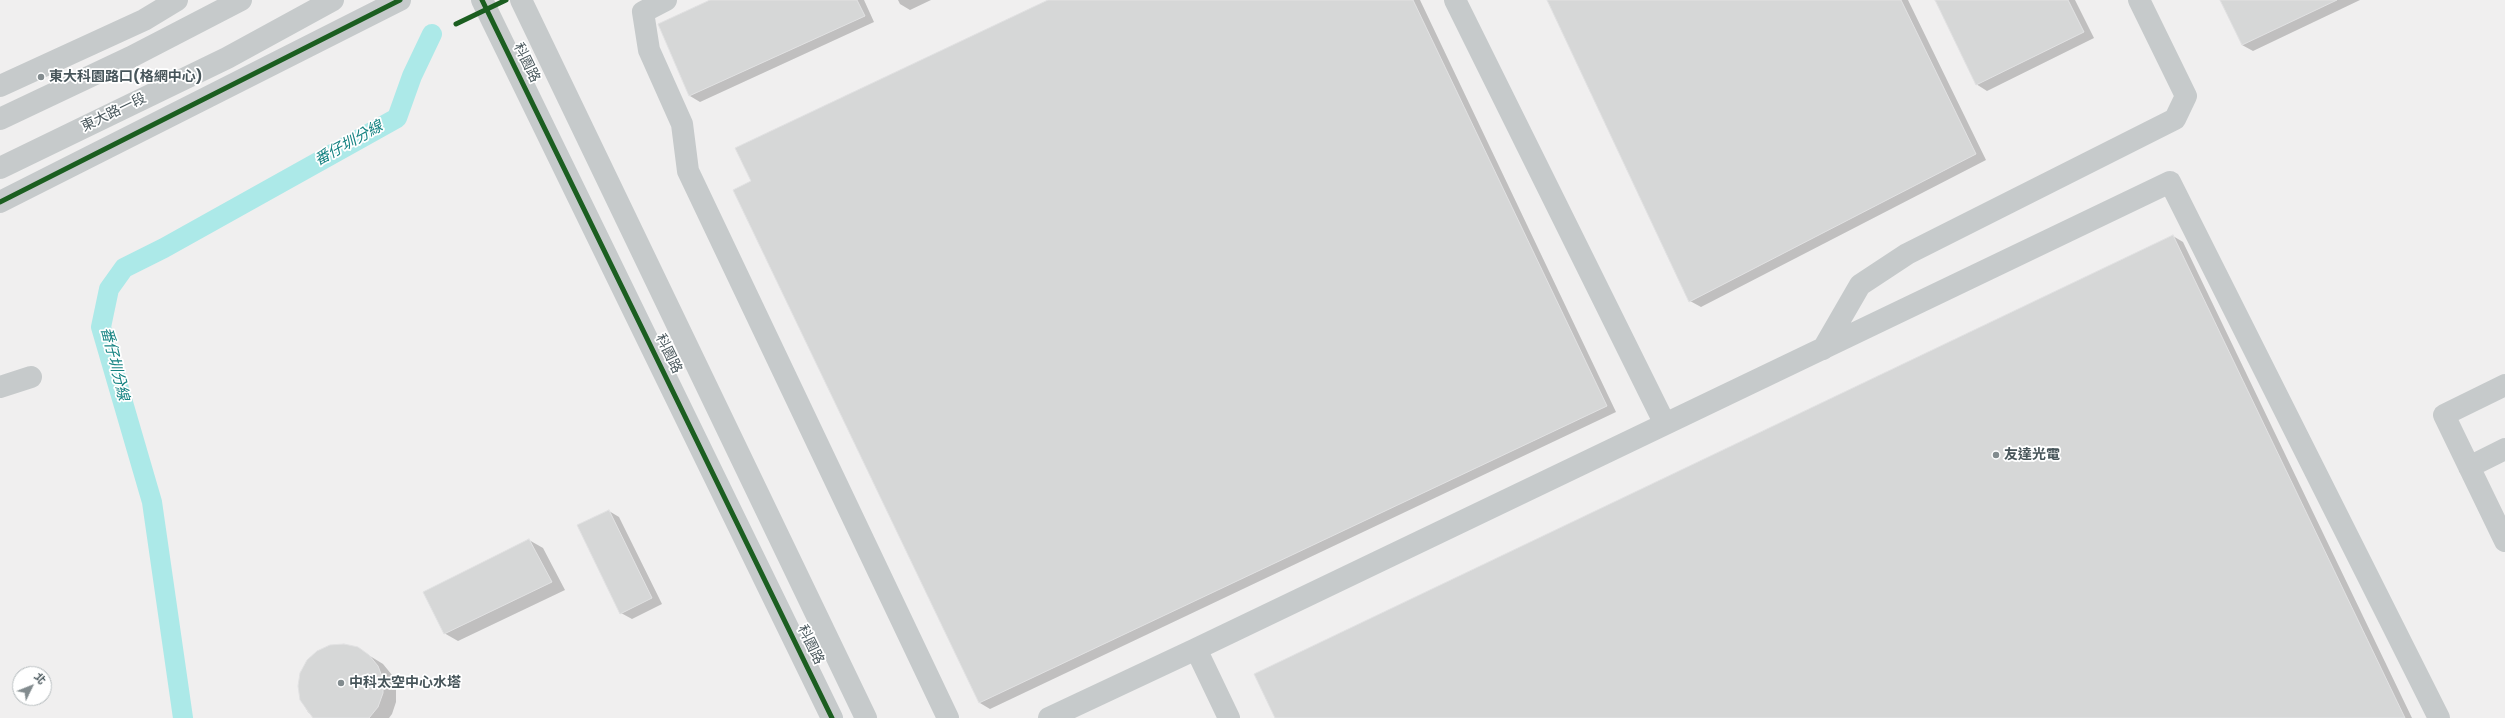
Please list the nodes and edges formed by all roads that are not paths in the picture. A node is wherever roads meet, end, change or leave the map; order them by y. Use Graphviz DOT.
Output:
graph roads {
  1 [pos="177,0"];
  2 [pos="241,0"];
  3 [pos="333,0"];
  4 [pos="400,0"];
  5 [pos="482,0"];
  6 [pos="521,0"];
  7 [pos="666,0"];
  8 [pos="1455,0"];
  9 [pos="2139,0"];
  10 [pos="0,86"];
  11 [pos="0,119"];
  12 [pos="0,168"];
  13 [pos="0,202"];
  14 [pos="1823,349"];
  15 [pos="31,376"];
  16 [pos="2505,385"];
  17 [pos="0,387"];
  18 [pos="1665,424"];
  19 [pos="2505,449"];
  20 [pos="2469,467"];
  21 [pos="2500,516"];
  22 [pos="2505,541"];
  23 [pos="1196,649"];
  24 [pos="832,718"];
  25 [pos="866,718"];
  26 [pos="948,718"];
  27 [pos="1050,718"];
  28 [pos="1229,718"];
  29 [pos="2439,718"];
  1 -- 10 [label="street"];
  2 -- 11 [label="street"];
  3 -- 12 [label="street, 東大路一段"];
  4 -- 13 [label="street"];
  5 -- 24 [label="street, 科園路"];
  6 -- 25 [label="street, 科園路"];
  7 -- 26 [label="street"];
  8 -- 18 [label="street"];
  9 -- 14 [label="street"];
  14 -- 18 [label="street"];
  14 -- 29 [label="street"];
  15 -- 17 [label="street"];
  16 -- 20 [label="street"];
  18 -- 23 [label="street"];
  19 -- 20 [label="street"];
  20 -- 21 [label="street"];
  21 -- 22 [label="street"];
  23 -- 27 [label="street"];
  23 -- 28 [label="street"];
}
